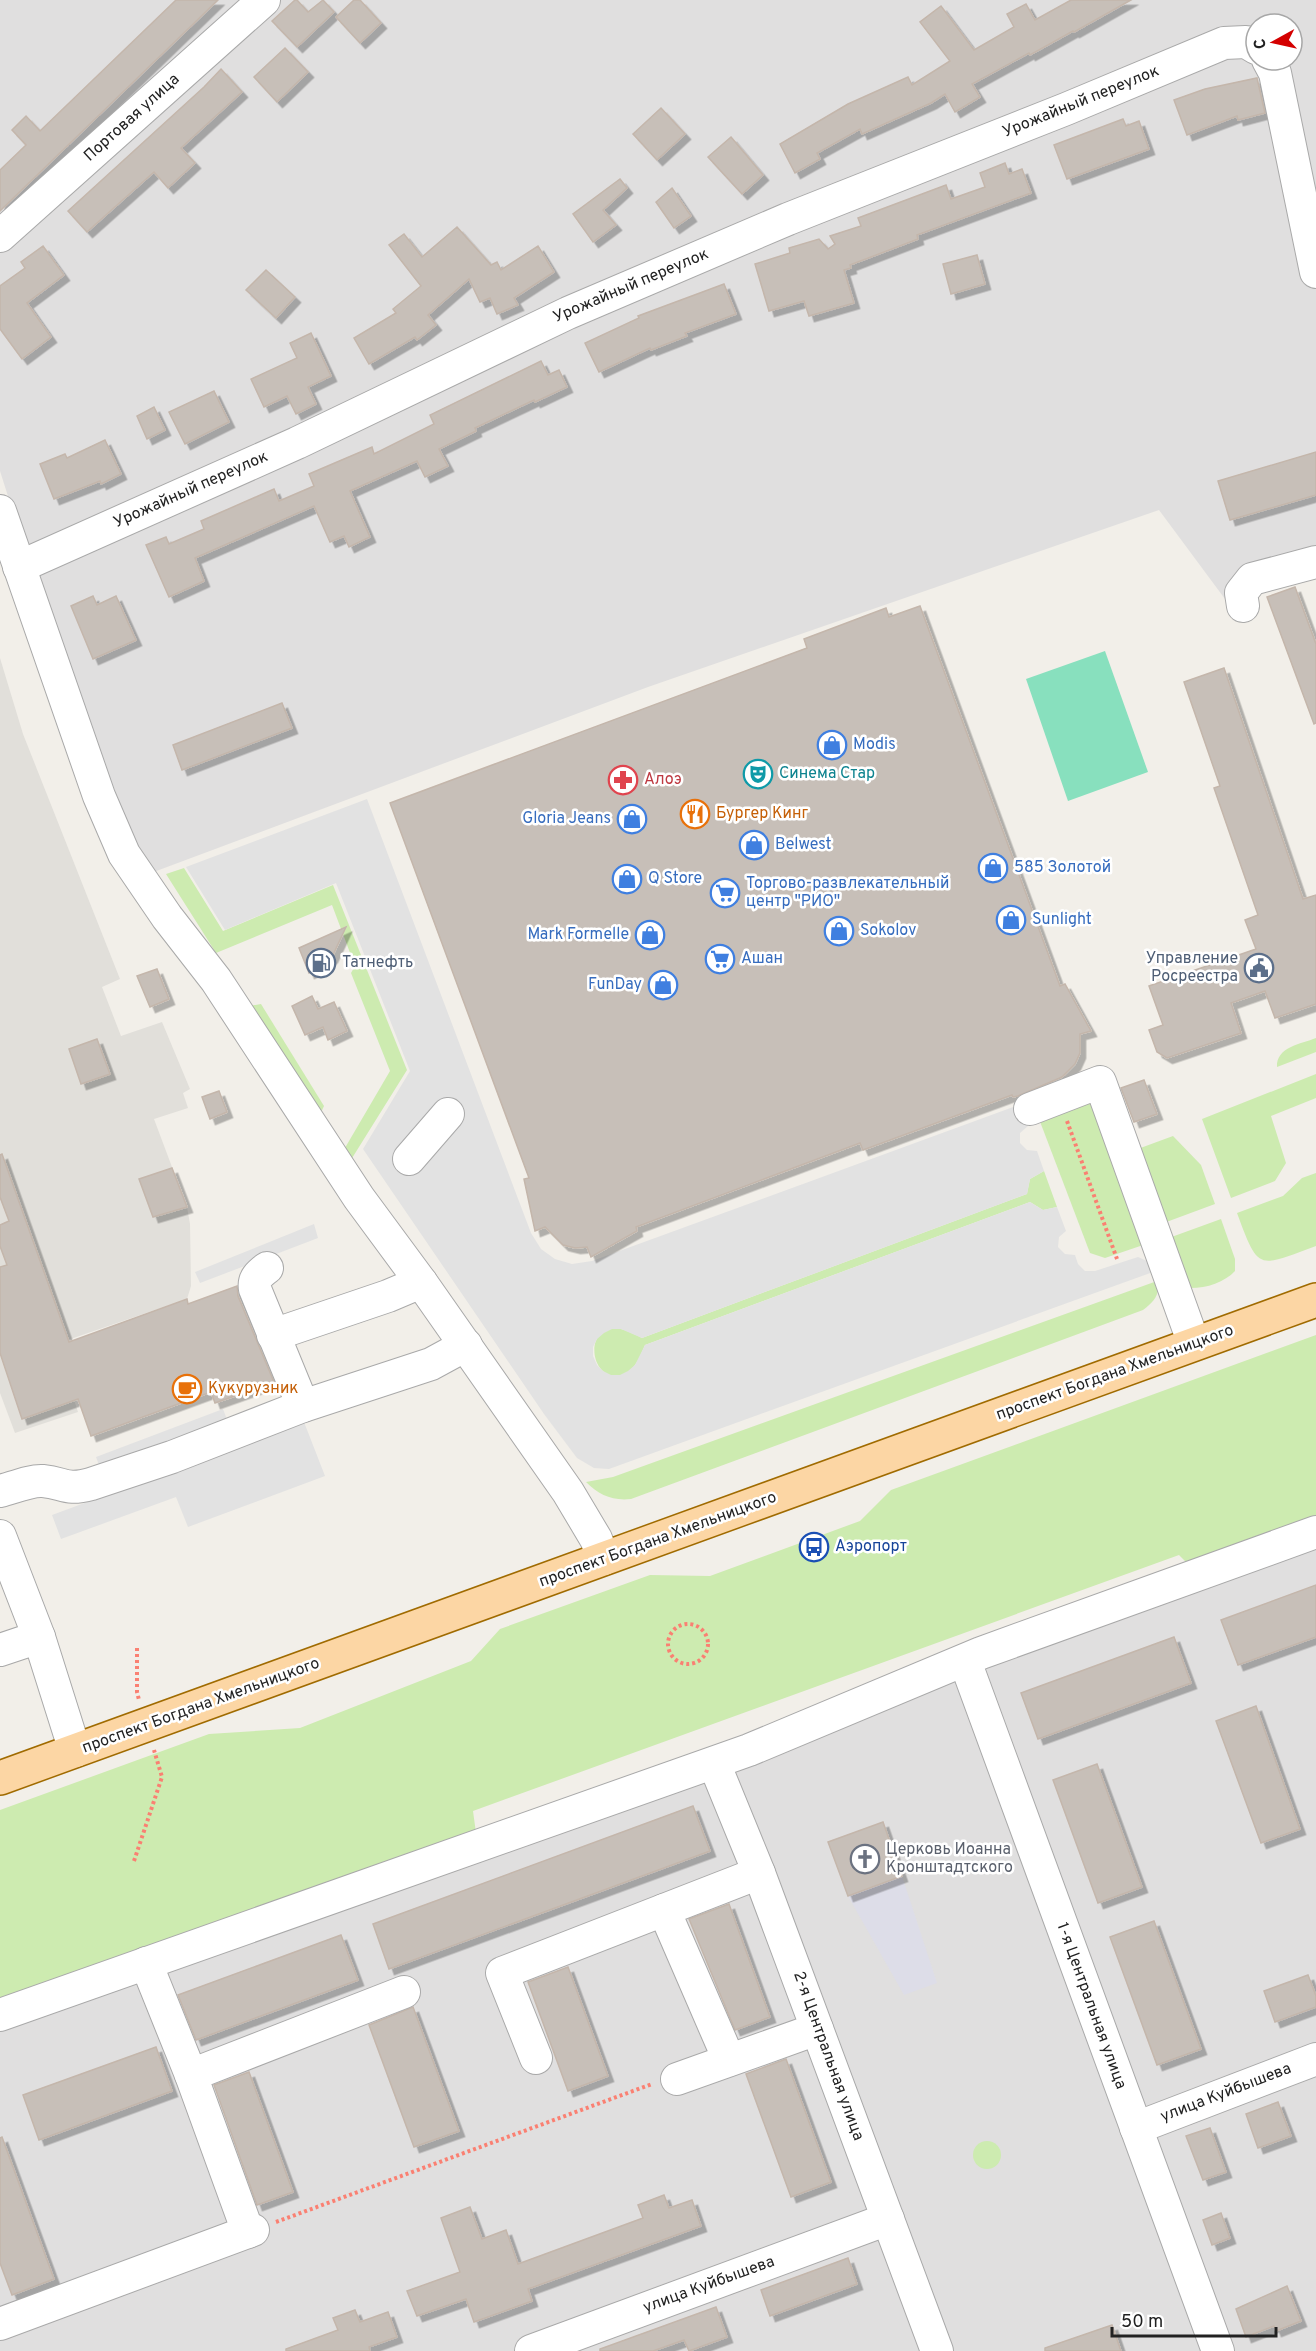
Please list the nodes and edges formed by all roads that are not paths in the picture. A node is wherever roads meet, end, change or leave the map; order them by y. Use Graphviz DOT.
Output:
graph roads {
  1 [pos="264,0"];
  2 [pos="1244,42"];
  3 [pos="1274,72"];
  4 [pos="0,236"];
  5 [pos="1316,272"];
  6 [pos="0,511"];
  7 [pos="1316,562"];
  8 [pos="19,567"];
  9 [pos="1243,606"];
  10 [pos="1044,1104"];
  11 [pos="448,1114"];
  12 [pos="409,1159"];
  13 [pos="267,1268"];
  14 [pos="422,1282"];
  15 [pos="1316,1300"];
  16 [pos="273,1335"];
  17 [pos="1194,1344"];
  18 [pos="466,1345"];
  19 [pos="303,1406"];
  20 [pos="0,1491"];
  21 [pos="1316,1532"];
  22 [pos="0,1536"];
  23 [pos="604,1559"];
  24 [pos="39,1637"];
  25 [pos="0,1650"];
  26 [pos="965,1661"];
  27 [pos="75,1751"];
  28 [pos="714,1763"];
  29 [pos="0,1778"];
  30 [pos="759,1873"];
  31 [pos="664,1910"];
  32 [pos="146,1963"];
  33 [pos="404,1992"];
  34 [pos="0,2015"];
  35 [pos="818,2028"];
  36 [pos="536,2058"];
  37 [pos="1316,2059"];
  38 [pos="729,2060"];
  39 [pos="191,2075"];
  40 [pos="678,2079"];
  41 [pos="1136,2128"];
  42 [pos="888,2219"];
  43 [pos="0,2324"];
  44 [pos="531,2351"];
  45 [pos="937,2351"];
  46 [pos="1218,2351"];
  1 -- 4 [label="street, Портовая улица"];
  2 -- 8 [label="street, Урожайный переулок"];
  3 -- 5 [label="street"];
  6 -- 8 [label="street"];
  7 -- 9 [label="street"];
  8 -- 14 [label="street"];
  10 -- 17 [label="street"];
  11 -- 12 [label="street"];
  13 -- 16 [label="street"];
  14 -- 16 [label="street"];
  14 -- 18 [label="street"];
  15 -- 17 [label="main road, проспект Богдана Хмельницкого"];
  16 -- 19 [label="street"];
  17 -- 23 [label="main road, проспект Богдана Хмельницкого"];
  18 -- 19 [label="street"];
  18 -- 23 [label="street"];
  19 -- 20 [label="street"];
  21 -- 26 [label="street"];
  22 -- 24 [label="street"];
  23 -- 27 [label="main road, проспект Богдана Хмельницкого"];
  24 -- 25 [label="street"];
  24 -- 27 [label="street"];
  26 -- 28 [label="street"];
  26 -- 41 [label="street, 1-я Центральная улица"];
  27 -- 29 [label="main road, проспект Богдана Хмельницкого"];
  28 -- 30 [label="street, 2-я Центральная улица"];
  28 -- 32 [label="street"];
  30 -- 31 [label="street"];
  30 -- 35 [label="street, 2-я Центральная улица"];
  31 -- 36 [label="street"];
  31 -- 38 [label="street"];
  32 -- 34 [label="street"];
  32 -- 39 [label="street"];
  33 -- 39 [label="street"];
  35 -- 38 [label="street"];
  35 -- 42 [label="street, 2-я Центральная улица"];
  37 -- 41 [label="street, улица Куйбышева"];
  38 -- 40 [label="street"];
  39 -- 43 [label="street"];
  41 -- 46 [label="street, 1-я Центральная улица"];
  42 -- 44 [label="street, улица Куйбышева"];
  42 -- 45 [label="street, 2-я Центральная улица"];
}
